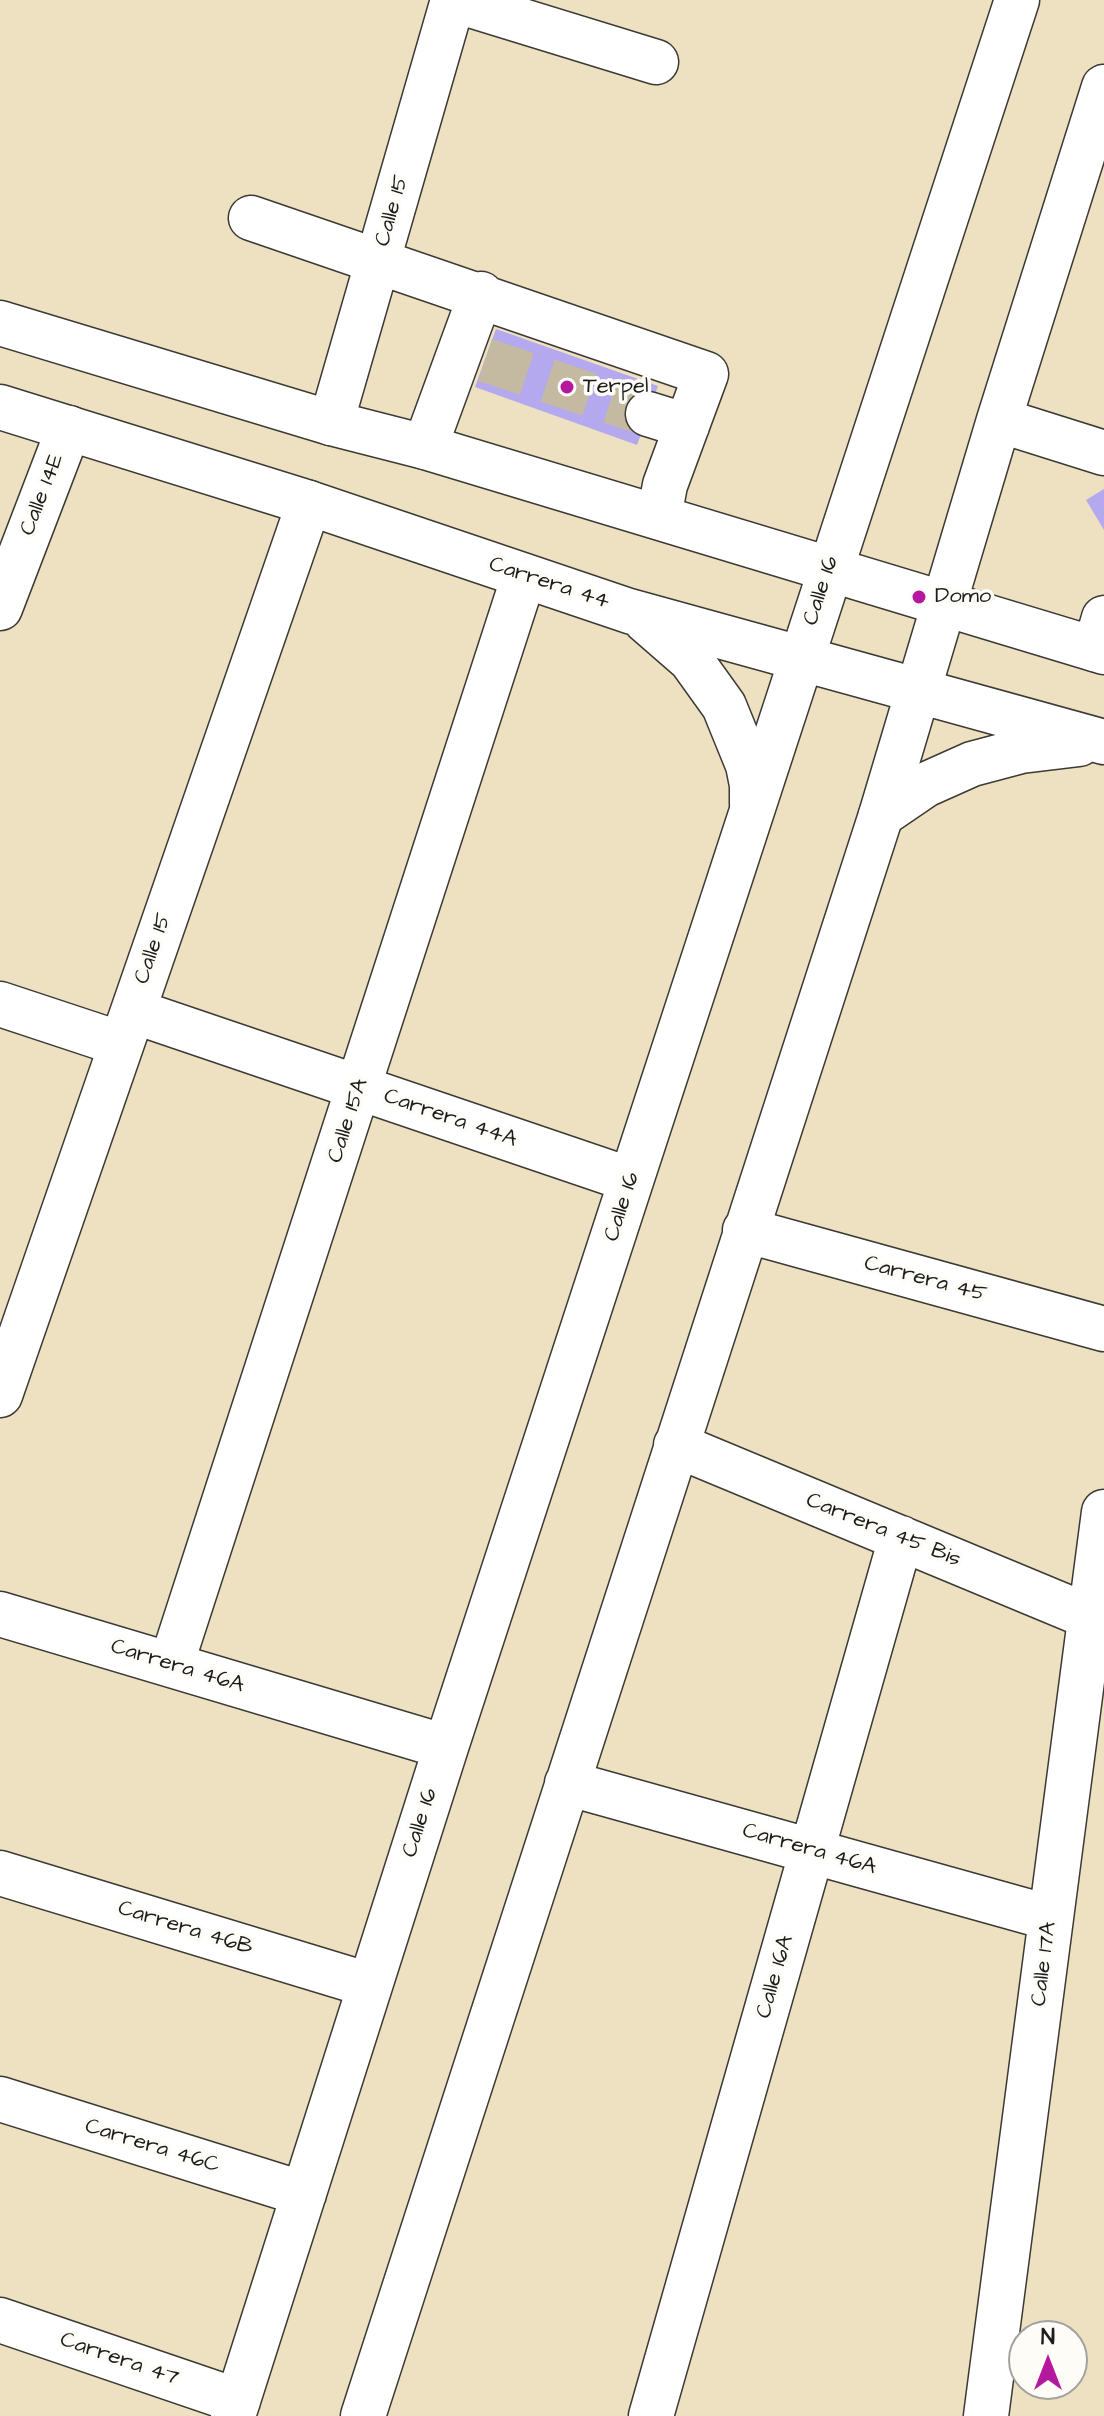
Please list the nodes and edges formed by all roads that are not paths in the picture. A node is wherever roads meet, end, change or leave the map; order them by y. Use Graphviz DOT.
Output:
graph roads {
  1 [pos="454,0"];
  2 [pos="1017,0"];
  3 [pos="656,62"];
  4 [pos="1104,87"];
  5 [pos="251,218"];
  6 [pos="378,262"];
  7 [pos="481,294"];
  8 [pos="0,323"];
  9 [pos="0,407"];
  10 [pos="999,420"];
  11 [pos="331,423"];
  12 [pos="69,428"];
  13 [pos="425,447"];
  14 [pos="1104,453"];
  15 [pos="309,503"];
  16 [pos="659,517"];
  17 [pos="829,569"];
  18 [pos="524,576"];
  19 [pos="943,603"];
  20 [pos="0,608"];
  21 [pos="629,611"];
  22 [pos="1101,640"];
  23 [pos="801,658"];
  24 [pos="918,691"];
  25 [pos="1104,743"];
  26 [pos="752,804"];
  27 [pos="881,815"];
  28 [pos="0,1004"];
  29 [pos="127,1027"];
  30 [pos="360,1088"];
  31 [pos="631,1180"];
  32 [pos="745,1230"];
  33 [pos="1104,1329"];
  34 [pos="8,1344"];
  35 [pos="0,1395"];
  36 [pos="676,1445"];
  37 [pos="1104,1512"];
  38 [pos="901,1538"];
  39 [pos="0,1614"];
  40 [pos="1090,1617"];
  41 [pos="171,1665"];
  42 [pos="446,1747"];
  43 [pos="567,1783"];
  44 [pos="812,1851"];
  45 [pos="0,1873"];
  46 [pos="1051,1918"];
  47 [pos="369,1985"];
  48 [pos="0,2099"];
  49 [pos="304,2194"];
  50 [pos="0,2320"];
  51 [pos="235,2408"];
  52 [pos="363,2416"];
  53 [pos="651,2416"];
  54 [pos="986,2416"];
  1 -- 3 [label="street"];
  1 -- 6 [label="street, Calle 15"];
  2 -- 17 [label="street, Calle 16"];
  4 -- 10 [label="street"];
  5 -- 6 [label="street"];
  6 -- 7 [label="street"];
  6 -- 11 [label="street, Calle 15"];
  7 -- 13 [label="street"];
  7 -- 16 [label="street"];
  8 -- 11 [label="street"];
  9 -- 12 [label="street, Carrera 44"];
  10 -- 14 [label="street"];
  10 -- 19 [label="street"];
  11 -- 13 [label="street"];
  12 -- 15 [label="street, Carrera 44"];
  12 -- 20 [label="street, Calle 14E"];
  13 -- 16 [label="street"];
  15 -- 18 [label="street, Carrera 44"];
  15 -- 29 [label="street, Calle 15"];
  16 -- 17 [label="street"];
  17 -- 19 [label="street"];
  17 -- 23 [label="street, Calle 16"];
  18 -- 21 [label="street, Carrera 44"];
  18 -- 30 [label="street, Calle 15A"];
  19 -- 22 [label="street"];
  19 -- 24 [label="street"];
  21 -- 23 [label="street, Carrera 44"];
  21 -- 26 [label="street"];
  23 -- 24 [label="street, Carrera 44"];
  23 -- 26 [label="street, Calle 16"];
  24 -- 25 [label="street, Carrera 44"];
  24 -- 27 [label="street"];
  25 -- 27 [label="street"];
  26 -- 31 [label="street, Calle 16"];
  27 -- 32 [label="street"];
  28 -- 29 [label="street, Carrera 44A"];
  29 -- 30 [label="street, Carrera 44A"];
  29 -- 34 [label="street, Calle 15"];
  30 -- 31 [label="street, Carrera 44A"];
  30 -- 41 [label="street, Calle 15A"];
  31 -- 42 [label="street, Calle 16"];
  32 -- 33 [label="street, Carrera 45"];
  32 -- 36 [label="street"];
  34 -- 35 [label="street, Calle 15"];
  36 -- 38 [label="street, Carrera 45 Bis"];
  36 -- 43 [label="street"];
  37 -- 40 [label="street, Calle 17A"];
  38 -- 40 [label="street, Carrera 45 Bis"];
  38 -- 44 [label="street, Calle 16A"];
  39 -- 41 [label="street, Carrera 46A"];
  40 -- 46 [label="street, Calle 17A"];
  41 -- 42 [label="street, Carrera 46A"];
  42 -- 47 [label="street, Calle 16"];
  43 -- 44 [label="street, Carrera 46A"];
  43 -- 52 [label="street"];
  44 -- 46 [label="street, Carrera 46A"];
  44 -- 53 [label="street, Calle 16A"];
  45 -- 47 [label="street, Carrera 46B"];
  46 -- 54 [label="street, Calle 17A"];
  47 -- 49 [label="street, Calle 16"];
  48 -- 49 [label="street, Carrera 46C"];
  49 -- 51 [label="street, Calle 16"];
  50 -- 51 [label="street, Carrera 47"];
}
